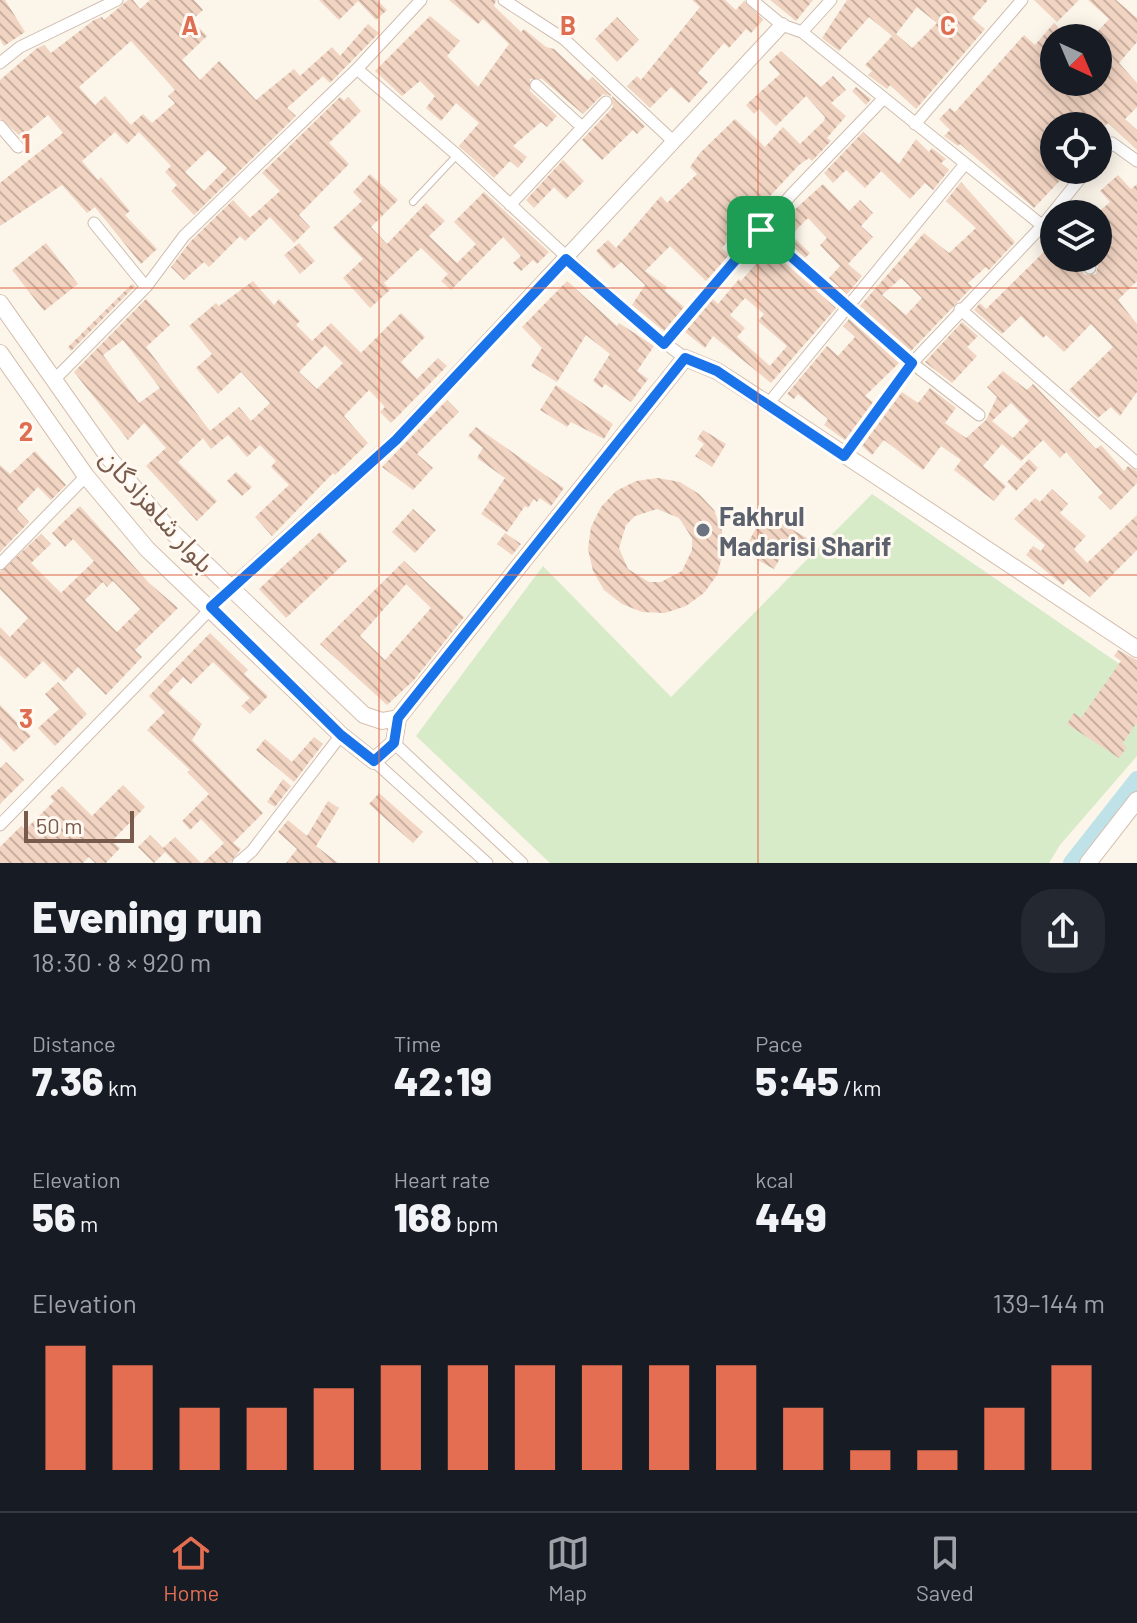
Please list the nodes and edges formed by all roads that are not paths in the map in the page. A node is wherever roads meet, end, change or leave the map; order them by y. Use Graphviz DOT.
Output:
graph roads {
  1 [pos="117,0"];
  2 [pos="421,0"];
  3 [pos="504,0"];
  4 [pos="752,0"];
  5 [pos="831,0"];
  6 [pos="1022,0"];
  7 [pos="782,25"];
  8 [pos="802,32"];
  9 [pos="0,63"];
  10 [pos="357,69"];
  11 [pos="536,85"];
  12 [pos="884,98"];
  13 [pos="606,102"];
  14 [pos="915,124"];
  15 [pos="0,126"];
  16 [pos="582,127"];
  17 [pos="673,141"];
  18 [pos="1112,143"];
  19 [pos="18,147"];
  20 [pos="457,155"];
  21 [pos="1137,161"];
  22 [pos="965,164"];
  23 [pos="1076,184"];
  24 [pos="1063,200"];
  25 [pos="413,202"];
  26 [pos="510,205"];
  27 [pos="94,223"];
  28 [pos="1040,224"];
  29 [pos="1040,228"];
  30 [pos="761,230"];
  31 [pos="566,259"];
  32 [pos="146,287"];
  33 [pos="0,303"];
  34 [pos="846,304"];
  35 [pos="960,309"];
  36 [pos="664,344"];
  37 [pos="0,353"];
  38 [pos="685,358"];
  39 [pos="912,363"];
  40 [pos="53,381"];
  41 [pos="768,404"];
  42 [pos="979,415"];
  43 [pos="844,456"];
  44 [pos="1137,463"];
  45 [pos="86,476"];
  46 [pos="0,564"];
  47 [pos="230,589"];
  48 [pos="211,607"];
  49 [pos="1137,649"];
  50 [pos="398,718"];
  51 [pos="341,735"];
  52 [pos="394,743"];
  53 [pos="374,761"];
  54 [pos="1137,800"];
  55 [pos="0,825"];
  56 [pos="238,863"];
  57 [pos="487,863"];
  58 [pos="522,863"];
  59 [pos="1088,863"];
  1 -- 9 [label="street"];
  2 -- 10 [label="street"];
  3 -- 17 [label="street"];
  4 -- 7 [label="street"];
  5 -- 8 [label="street"];
  6 -- 14 [label="street"];
  7 -- 8 [label="street"];
  7 -- 17 [label="street"];
  8 -- 12 [label="street"];
  10 -- 20 [label="street"];
  10 -- 32 [label="street"];
  11 -- 16 [label="street"];
  12 -- 14 [label="street"];
  12 -- 30 [label="street"];
  13 -- 16 [label="street"];
  14 -- 22 [label="street"];
  15 -- 19 [label="street"];
  16 -- 26 [label="street"];
  17 -- 31 [label="street"];
  18 -- 21 [label="street"];
  20 -- 25 [label="lane"];
  20 -- 26 [label="street"];
  22 -- 28 [label="street"];
  22 -- 34 [label="street"];
  23 -- 24 [label="street"];
  26 -- 31 [label="street"];
  27 -- 32 [label="street"];
  29 -- 35 [label="street"];
  30 -- 34 [label="street"];
  30 -- 36 [label="street"];
  31 -- 36 [label="street"];
  31 -- 47 [label="street"];
  32 -- 40 [label="street"];
  33 -- 40 [label="main road, بلوار شاهزادگان"];
  34 -- 39 [label="street"];
  34 -- 41 [label="street"];
  35 -- 39 [label="street"];
  35 -- 44 [label="street"];
  36 -- 38 [label="street"];
  37 -- 45 [label="main road, بلوار شاهزادگان"];
  38 -- 41 [label="main road"];
  38 -- 50 [label="main road"];
  39 -- 42 [label="street"];
  39 -- 43 [label="street"];
  40 -- 47 [label="main road, بلوار شاهزادگان"];
  41 -- 43 [label="main road"];
  43 -- 49 [label="main road"];
  45 -- 46 [label="street"];
  45 -- 48 [label="main road, بلوار شاهزادگان"];
  47 -- 48 [label="street"];
  47 -- 50 [label="main road, بلوار شاهزادگان"];
  48 -- 51 [label="main road, بلوار شاهزادگان"];
  48 -- 55 [label="street"];
  50 -- 52 [label="main road"];
  51 -- 53 [label="main road, بلوار شاهزادگان"];
  51 -- 56 [label="street"];
  52 -- 53 [label="main road"];
  52 -- 58 [label="street"];
  53 -- 57 [label="street"];
  54 -- 59 [label="main road"];
}
